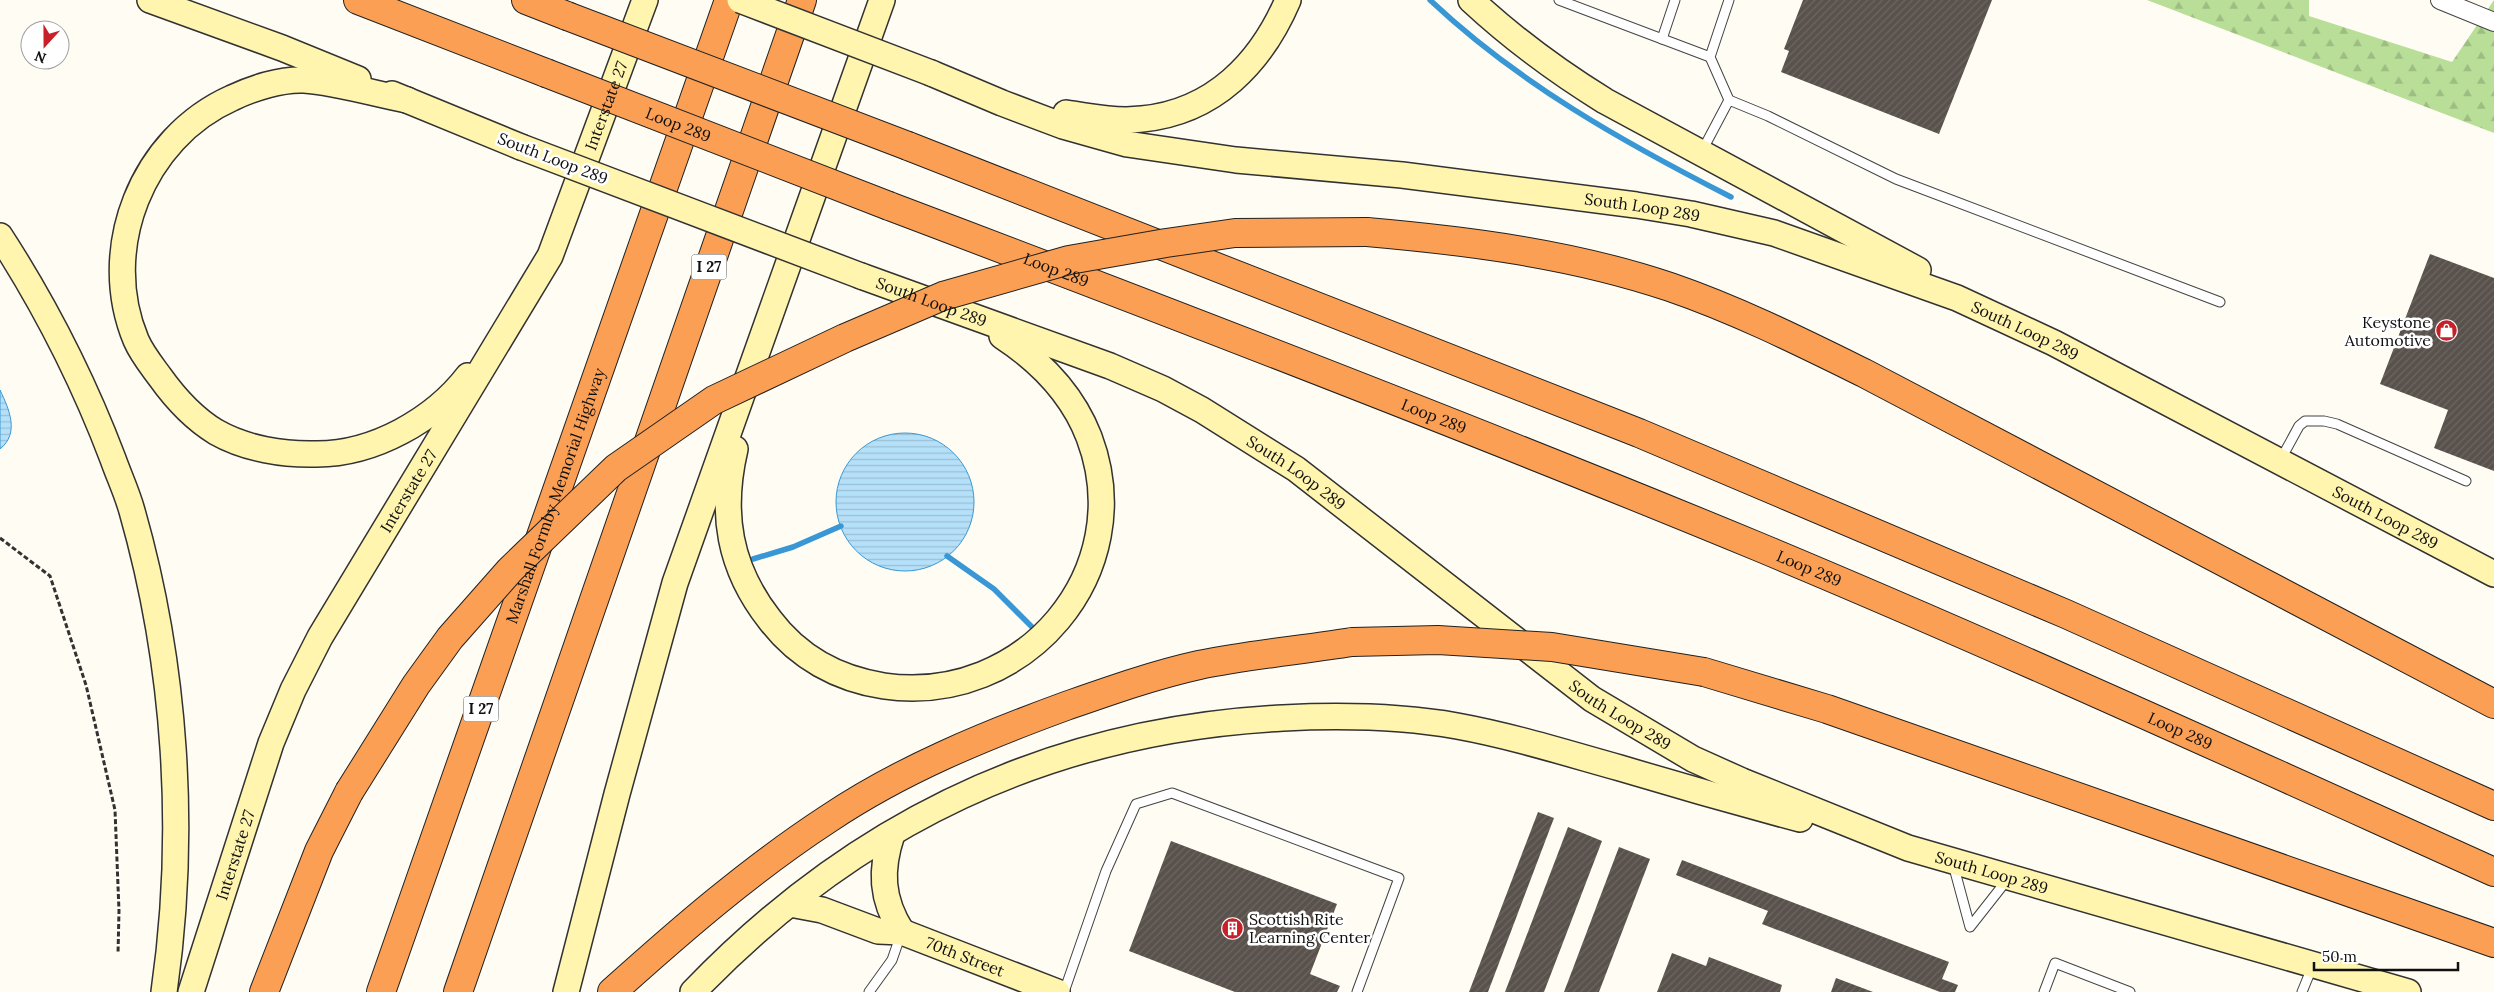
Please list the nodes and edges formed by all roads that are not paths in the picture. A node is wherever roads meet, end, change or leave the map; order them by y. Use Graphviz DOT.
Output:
graph roads {
  1 [pos="150,0"];
  2 [pos="358,0"];
  3 [pos="526,0"];
  4 [pos="645,0"];
  5 [pos="729,0"];
  6 [pos="740,0"];
  7 [pos="802,0"];
  8 [pos="882,0"];
  9 [pos="1288,0"];
  10 [pos="1471,0"];
  11 [pos="1559,0"];
  12 [pos="1675,0"];
  13 [pos="1729,0"];
  14 [pos="2440,0"];
  15 [pos="2494,22"];
  16 [pos="1662,39"];
  17 [pos="1710,58"];
  18 [pos="407,100"];
  19 [pos="1729,100"];
  20 [pos="1002,103"];
  21 [pos="1700,154"];
  22 [pos="0,236"];
  23 [pos="550,256"];
  24 [pos="2220,302"];
  25 [pos="971,316"];
  26 [pos="2054,343"];
  27 [pos="759,350"];
  28 [pos="2280,461"];
  29 [pos="2466,481"];
  30 [pos="2494,574"];
  31 [pos="2494,704"];
  32 [pos="2494,806"];
  33 [pos="892,834"];
  34 [pos="1908,848"];
  35 [pos="1952,862"];
  36 [pos="2494,872"];
  37 [pos="2008,878"];
  38 [pos="790,904"];
  39 [pos="902,932"];
  40 [pos="2494,943"];
  41 [pos="2313,965"];
  42 [pos="164,992"];
  43 [pos="191,992"];
  44 [pos="264,992"];
  45 [pos="381,992"];
  46 [pos="458,992"];
  47 [pos="566,992"];
  48 [pos="612,992"];
  49 [pos="693,992"];
  50 [pos="869,992"];
  51 [pos="1057,992"];
  52 [pos="1064,992"];
  53 [pos="1357,992"];
  54 [pos="2044,992"];
  55 [pos="2130,992"];
  56 [pos="2302,992"];
  57 [pos="2408,992"];
  1 -- 18 [label="main road, South Loop 289"];
  2 -- 36 [label="highway, Loop 289, bridge"];
  3 -- 32 [label="highway, bridge"];
  4 -- 23 [label="main road, Interstate 27"];
  5 -- 45 [label="highway, Marshall Formby Memorial Highway / I 27"];
  6 -- 20 [label="main road, South Loop 289, bridge"];
  7 -- 46 [label="highway, I 27"];
  8 -- 27 [label="main road"];
  9 -- 20 [label="main road"];
  10 -- 21 [label="main road"];
  11 -- 16 [label="lane"];
  12 -- 16 [label="lane"];
  13 -- 17 [label="lane"];
  14 -- 15 [label="street"];
  16 -- 17 [label="lane"];
  17 -- 19 [label="lane"];
  18 -- 23 [label="main road"];
  18 -- 25 [label="main road, South Loop 289, bridge"];
  19 -- 21 [label="lane"];
  19 -- 24 [label="lane"];
  20 -- 26 [label="main road, South Loop 289"];
  21 -- 26 [label="main road"];
  22 -- 42 [label="main road"];
  23 -- 43 [label="main road, Interstate 27"];
  25 -- 27 [label="main road"];
  25 -- 34 [label="main road, South Loop 289"];
  26 -- 28 [label="main road, South Loop 289"];
  27 -- 47 [label="main road"];
  28 -- 29 [label="lane"];
  28 -- 30 [label="main road, South Loop 289"];
  31 -- 44 [label="highway, bridge"];
  33 -- 34 [label="main road"];
  33 -- 38 [label="main road"];
  33 -- 39 [label="main road"];
  34 -- 35 [label="main road, South Loop 289"];
  35 -- 37 [label="main road, South Loop 289"];
  35 -- 37 [label="lane"];
  37 -- 41 [label="main road, South Loop 289"];
  38 -- 39 [label="main road, 70th Street"];
  38 -- 49 [label="main road"];
  39 -- 50 [label="lane"];
  39 -- 51 [label="main road, 70th Street"];
  40 -- 48 [label="highway, bridge"];
  41 -- 56 [label="lane"];
  41 -- 57 [label="main road, South Loop 289"];
  52 -- 53 [label="lane"];
  54 -- 55 [label="lane"];
}
